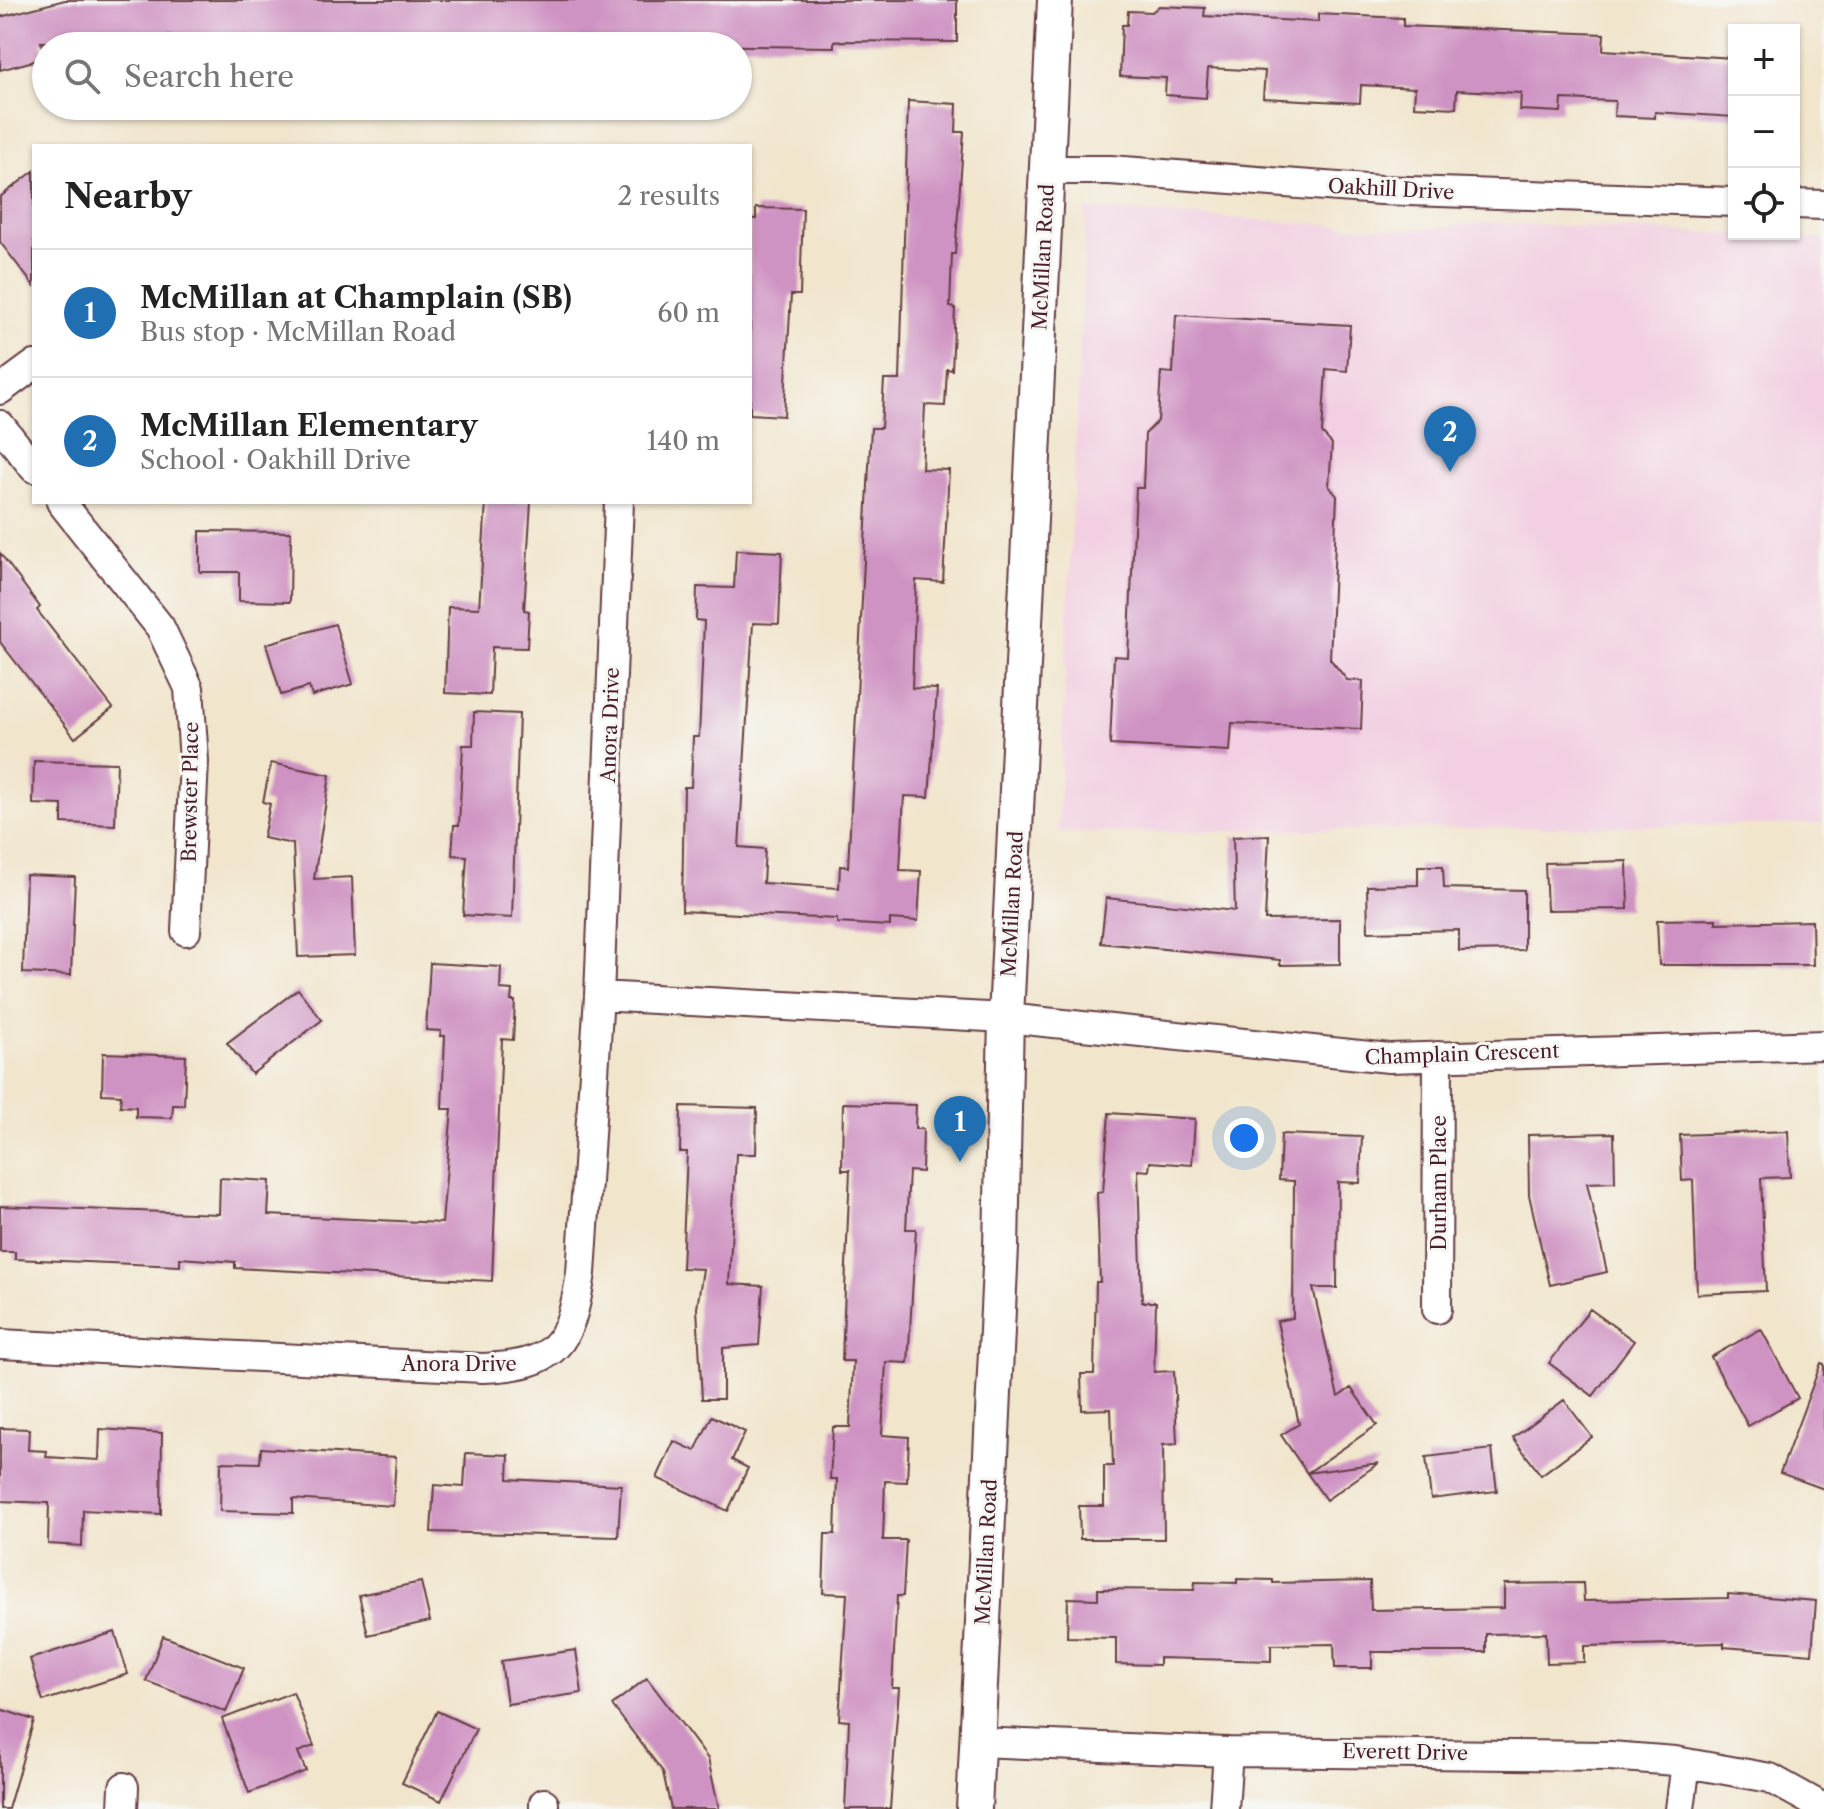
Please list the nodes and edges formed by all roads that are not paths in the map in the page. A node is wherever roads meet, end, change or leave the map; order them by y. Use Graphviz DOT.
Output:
graph roads {
  1 [pos="1055,0"];
  2 [pos="1048,170"];
  3 [pos="1728,202"];
  4 [pos="1800,204"];
  5 [pos="1824,205"];
  6 [pos="32,366"];
  7 [pos="0,390"];
  8 [pos="0,425"];
  9 [pos="32,465"];
  10 [pos="63,504"];
  11 [pos="619,504"];
  12 [pos="186,931"];
  13 [pos="599,996"];
  14 [pos="1006,1018"];
  15 [pos="1824,1045"];
  16 [pos="1438,1056"];
  17 [pos="1437,1309"];
  18 [pos="0,1344"];
  19 [pos="977,1742"];
  20 [pos="1228,1752"];
  21 [pos="1686,1763"];
  22 [pos="1824,1808"];
  23 [pos="974,1809"];
  24 [pos="1224,1809"];
  25 [pos="1680,1809"];
  1 -- 2 [label="street, McMillan Road"];
  2 -- 3 [label="street, Oakhill Drive"];
  2 -- 14 [label="street, McMillan Road"];
  4 -- 5 [label="street"];
  6 -- 7 [label="street"];
  8 -- 9 [label="street"];
  10 -- 12 [label="street, Brewster Place"];
  11 -- 13 [label="street, Anora Drive"];
  13 -- 14 [label="street"];
  13 -- 18 [label="street, Anora Drive"];
  14 -- 16 [label="street, Champlain Crescent"];
  14 -- 19 [label="street, McMillan Road"];
  15 -- 16 [label="street, Champlain Crescent"];
  16 -- 17 [label="street, Durham Place"];
  19 -- 20 [label="street, Everett Drive"];
  19 -- 23 [label="street, McMillan Road"];
  20 -- 21 [label="street, Everett Drive"];
  20 -- 24 [label="street"];
  21 -- 22 [label="street, Everett Drive"];
  21 -- 25 [label="street"];
}
